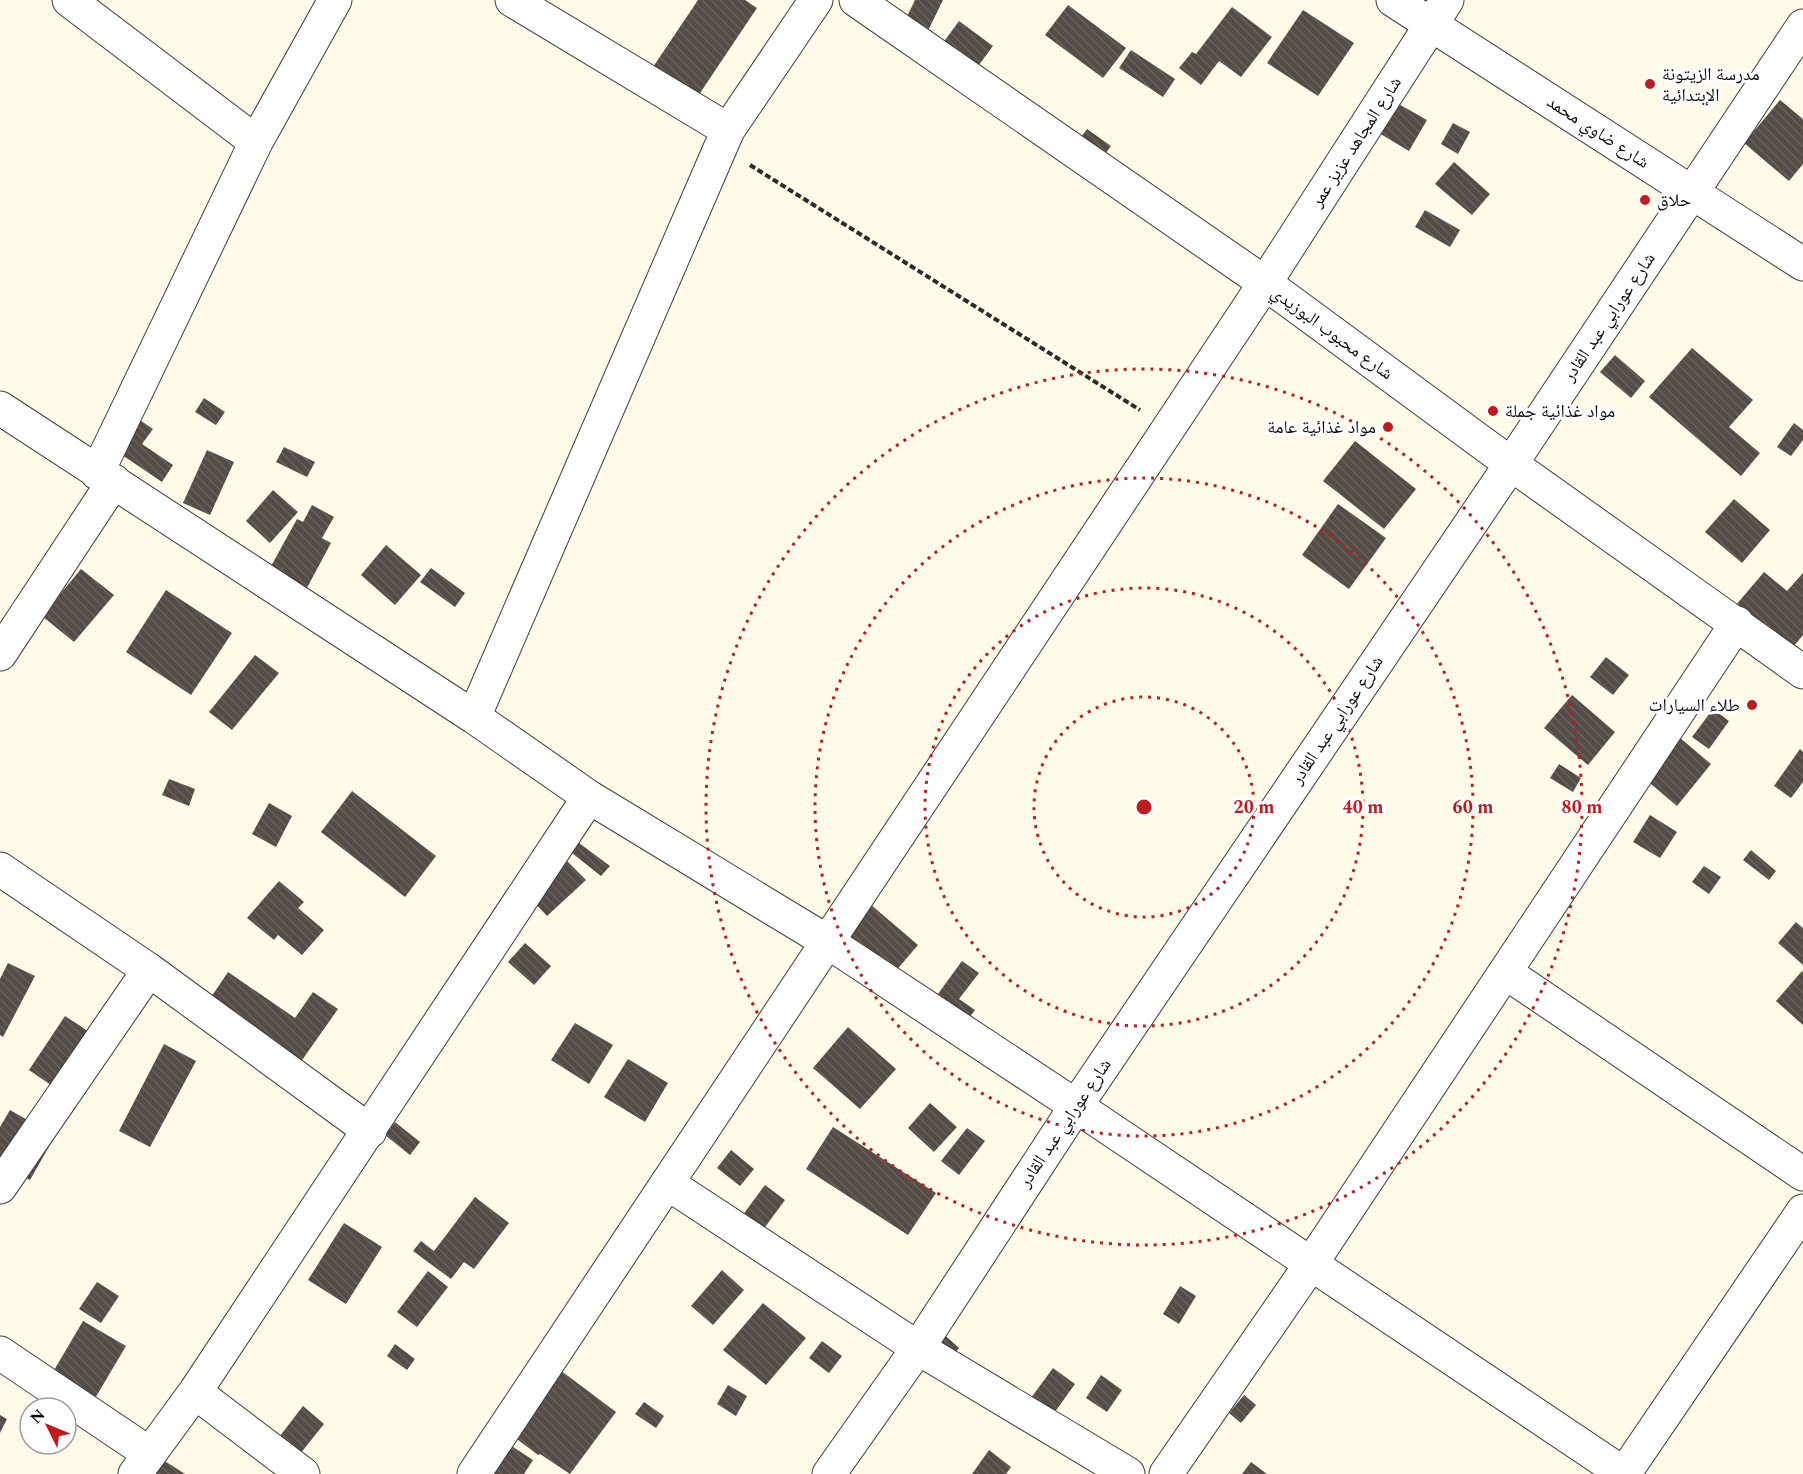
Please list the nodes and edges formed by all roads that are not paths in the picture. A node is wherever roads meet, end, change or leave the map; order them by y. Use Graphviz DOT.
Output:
graph roads {
  1 [pos="69,0"];
  2 [pos="335,0"];
  3 [pos="512,0"];
  4 [pos="816,0"];
  5 [pos="856,0"];
  6 [pos="1393,0"];
  7 [pos="1439,12"];
  8 [pos="1803,26"];
  9 [pos="725,138"];
  10 [pos="256,142"];
  11 [pos="1692,192"];
  12 [pos="1803,264"];
  13 [pos="1264,283"];
  14 [pos="0,408"];
  15 [pos="1511,464"];
  16 [pos="105,477"];
  17 [pos="1737,623"];
  18 [pos="0,654"];
  19 [pos="1803,672"];
  20 [pos="474,717"];
  21 [pos="589,797"];
  22 [pos="0,869"];
  23 [pos="828,942"];
  24 [pos="149,970"];
  25 [pos="1505,972"];
  26 [pos="1076,1106"];
  27 [pos="370,1131"];
  28 [pos="1803,1174"];
  29 [pos="668,1183"];
  30 [pos="0,1187"];
  31 [pos="1803,1211"];
  32 [pos="1311,1264"];
  33 [pos="918,1348"];
  34 [pos="0,1353"];
  35 [pos="195,1392"];
  36 [pos="142,1464"];
  37 [pos="303,1474"];
  38 [pos="475,1474"];
  39 [pos="830,1474"];
  40 [pos="1128,1474"];
  41 [pos="1166,1474"];
  42 [pos="1624,1474"];
  1 -- 10 [label="street"];
  2 -- 10 [label="street"];
  3 -- 9 [label="street"];
  4 -- 9 [label="street"];
  5 -- 13 [label="street, شارع محبوب البوزيدي"];
  6 -- 7 [label="street, شارع ضاوي محمد"];
  7 -- 11 [label="street, شارع ضاوي محمد"];
  7 -- 13 [label="street, شارع المجاهد عزيز عمر"];
  8 -- 11 [label="street, شارع عورابي عبد القادر"];
  9 -- 20 [label="street"];
  10 -- 16 [label="street"];
  11 -- 12 [label="street, شارع ضاوي محمد"];
  11 -- 15 [label="street, شارع عورابي عبد القادر"];
  13 -- 15 [label="street, شارع محبوب البوزيدي"];
  13 -- 23 [label="street, شارع المجاهد عزيز عمر"];
  14 -- 16 [label="street"];
  15 -- 17 [label="street, شارع محبوب البوزيدي"];
  15 -- 26 [label="street, شارع عورابي عبد القادر"];
  16 -- 18 [label="street"];
  16 -- 20 [label="street"];
  17 -- 19 [label="street, شارع محبوب البوزيدي"];
  17 -- 25 [label="street"];
  20 -- 21 [label="street"];
  21 -- 23 [label="street"];
  21 -- 27 [label="street"];
  22 -- 24 [label="street"];
  23 -- 26 [label="street"];
  23 -- 29 [label="street, شارع المجاهد عزيز عمر"];
  24 -- 27 [label="street"];
  24 -- 30 [label="street"];
  25 -- 28 [label="street"];
  25 -- 32 [label="street"];
  26 -- 32 [label="street"];
  26 -- 33 [label="street, شارع عورابي عبد القادر"];
  27 -- 35 [label="street"];
  29 -- 33 [label="street"];
  29 -- 38 [label="street, شارع المجاهد عزيز عمر"];
  31 -- 42 [label="street"];
  32 -- 41 [label="street"];
  32 -- 42 [label="street"];
  33 -- 39 [label="street, شارع عورابي عبد القادر"];
  33 -- 40 [label="street"];
  34 -- 36 [label="street"];
  35 -- 36 [label="street"];
  35 -- 37 [label="street"];
}
